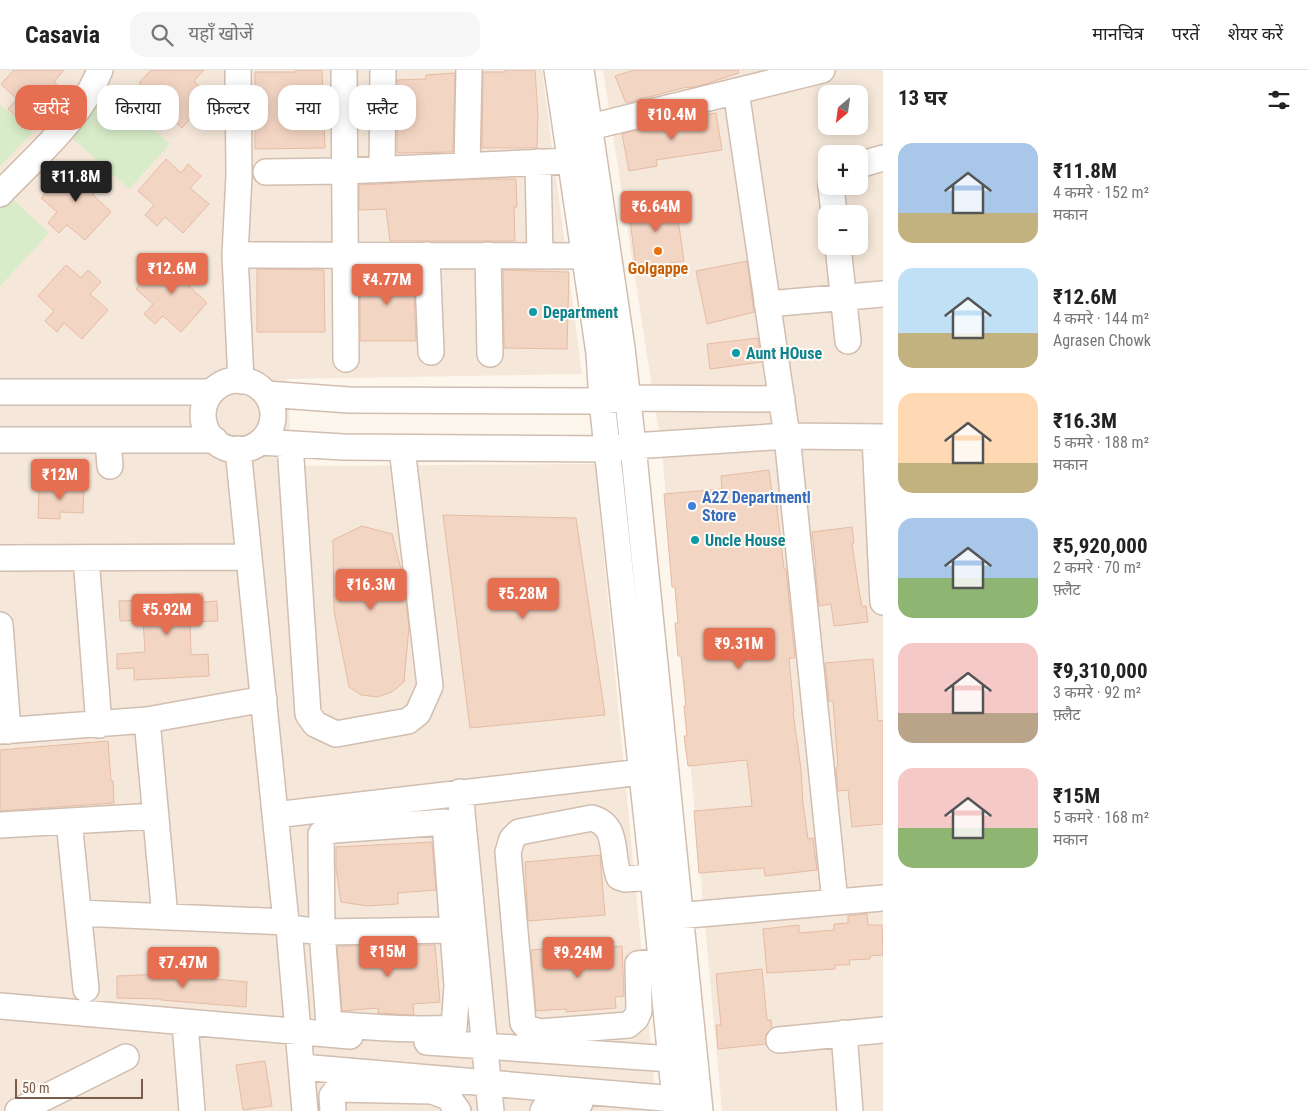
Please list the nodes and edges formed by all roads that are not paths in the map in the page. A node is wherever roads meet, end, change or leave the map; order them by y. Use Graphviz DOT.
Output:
graph roads {
  1 [pos="100,70"];
  2 [pos="238,70"];
  3 [pos="344,70"];
  4 [pos="383,70"];
  5 [pos="470,70"];
  6 [pos="557,70"];
  7 [pos="582,70"];
  8 [pos="822,70"];
  9 [pos="736,91"];
  10 [pos="578,130"];
  11 [pos="883,158"];
  12 [pos="570,161"];
  13 [pos="538,162"];
  14 [pos="868,162"];
  15 [pos="467,166"];
  16 [pos="382,169"];
  17 [pos="344,171"];
  18 [pos="266,172"];
  19 [pos="0,194"];
  20 [pos="235,255"];
  21 [pos="345,255"];
  22 [pos="428,255"];
  23 [pos="488,255"];
  24 [pos="839,255"];
  25 [pos="540,256"];
  26 [pos="584,256"];
  27 [pos="883,294"];
  28 [pos="844,297"];
  29 [pos="768,304"];
  30 [pos="848,341"];
  31 [pos="432,352"];
  32 [pos="490,354"];
  33 [pos="346,359"];
  34 [pos="241,381"];
  35 [pos="0,392"];
  36 [pos="211,392"];
  37 [pos="266,394"];
  38 [pos="627,398"];
  39 [pos="782,399"];
  40 [pos="602,401"];
  41 [pos="787,436"];
  42 [pos="879,437"];
  43 [pos="0,440"];
  44 [pos="108,440"];
  45 [pos="215,440"];
  46 [pos="290,444"];
  47 [pos="249,446"];
  48 [pos="633,446"];
  49 [pos="402,448"];
  50 [pos="608,449"];
  51 [pos="110,466"];
  52 [pos="249,557"];
  53 [pos="0,558"];
  54 [pos="86,558"];
  55 [pos="883,602"];
  56 [pos="0,625"];
  57 [pos="264,699"];
  58 [pos="147,720"];
  59 [pos="99,724"];
  60 [pos="4,731"];
  61 [pos="654,770"];
  62 [pos="460,792"];
  63 [pos="275,815"];
  64 [pos="156,816"];
  65 [pos="68,821"];
  66 [pos="0,826"];
  67 [pos="653,877"];
  68 [pos="883,898"];
  69 [pos="835,902"];
  70 [pos="79,913"];
  71 [pos="669,916"];
  72 [pos="165,917"];
  73 [pos="288,925"];
  74 [pos="452,930"];
  75 [pos="322,932"];
  76 [pos="662,961"];
  77 [pos="86,989"];
  78 [pos="0,1006"];
  79 [pos="185,1023"];
  80 [pos="883,1030"];
  81 [pos="297,1032"];
  82 [pos="844,1032"];
  83 [pos="778,1040"];
  84 [pos="484,1046"];
  85 [pos="126,1057"];
  86 [pos="671,1059"];
  87 [pos="301,1067"];
  88 [pos="488,1083"];
  89 [pos="676,1105"];
  90 [pos="18,1111"];
  91 [pos="192,1111"];
  92 [pos="306,1111"];
  93 [pos="333,1111"];
  94 [pos="458,1111"];
  95 [pos="491,1111"];
  96 [pos="542,1111"];
  97 [pos="639,1111"];
  98 [pos="700,1111"];
  99 [pos="850,1111"];
  1 -- 19 [label="street"];
  2 -- 20 [label="street"];
  3 -- 17 [label="street"];
  4 -- 16 [label="street"];
  5 -- 15 [label="street"];
  6 -- 10 [label="street"];
  7 -- 10 [label="street"];
  8 -- 9 [label="street"];
  9 -- 10 [label="street"];
  9 -- 29 [label="street"];
  10 -- 12 [label="street"];
  10 -- 38 [label="street"];
  11 -- 14 [label="street"];
  12 -- 13 [label="street"];
  12 -- 26 [label="street"];
  13 -- 15 [label="street"];
  13 -- 25 [label="street"];
  15 -- 16 [label="street"];
  16 -- 17 [label="street"];
  17 -- 18 [label="street"];
  17 -- 21 [label="street"];
  20 -- 21 [label="street"];
  20 -- 34 [label="street"];
  21 -- 22 [label="street"];
  21 -- 33 [label="street"];
  22 -- 23 [label="street"];
  22 -- 31 [label="street"];
  23 -- 25 [label="street"];
  23 -- 32 [label="street"];
  24 -- 28 [label="street"];
  25 -- 26 [label="street"];
  26 -- 40 [label="street"];
  27 -- 28 [label="street"];
  28 -- 29 [label="street"];
  28 -- 30 [label="street"];
  29 -- 39 [label="street"];
  34 -- 36 [label="street"];
  34 -- 37 [label="street"];
  35 -- 36 [label="street"];
  36 -- 45 [label="street"];
  37 -- 40 [label="street"];
  37 -- 47 [label="street"];
  38 -- 39 [label="street"];
  38 -- 40 [label="street"];
  38 -- 48 [label="street"];
  39 -- 41 [label="street"];
  40 -- 50 [label="street"];
  41 -- 42 [label="street"];
  41 -- 48 [label="street"];
  41 -- 69 [label="street"];
  42 -- 55 [label="street"];
  43 -- 44 [label="street"];
  44 -- 45 [label="street"];
  44 -- 51 [label="street"];
  45 -- 47 [label="street"];
  46 -- 47 [label="street"];
  46 -- 49 [label="street"];
  46 -- 49 [label="street"];
  47 -- 52 [label="street"];
  48 -- 50 [label="street"];
  48 -- 61 [label="street"];
  49 -- 50 [label="street"];
  50 -- 61 [label="street"];
  52 -- 54 [label="street"];
  52 -- 57 [label="street"];
  53 -- 54 [label="street"];
  54 -- 59 [label="street"];
  56 -- 60 [label="street"];
  57 -- 58 [label="street"];
  57 -- 63 [label="street"];
  58 -- 59 [label="street"];
  58 -- 64 [label="street"];
  59 -- 60 [label="street"];
  61 -- 62 [label="street"];
  61 -- 67 [label="street"];
  61 -- 71 [label="street"];
  62 -- 63 [label="street"];
  62 -- 84 [label="street"];
  63 -- 73 [label="street"];
  64 -- 65 [label="street"];
  64 -- 72 [label="street"];
  65 -- 66 [label="street"];
  65 -- 70 [label="street"];
  67 -- 71 [label="street"];
  67 -- 76 [label="street"];
  68 -- 69 [label="street"];
  69 -- 71 [label="street"];
  70 -- 72 [label="street"];
  70 -- 77 [label="street"];
  71 -- 76 [label="street"];
  71 -- 98 [label="street"];
  72 -- 73 [label="street"];
  73 -- 75 [label="street"];
  73 -- 81 [label="street"];
  74 -- 75 [label="street"];
  74 -- 75 [label="street"];
  74 -- 75 [label="street"];
  76 -- 86 [label="street"];
  78 -- 79 [label="street"];
  79 -- 81 [label="street"];
  79 -- 91 [label="street"];
  80 -- 82 [label="street"];
  81 -- 84 [label="street"];
  81 -- 87 [label="street"];
  82 -- 83 [label="street"];
  82 -- 99 [label="street"];
  84 -- 86 [label="street"];
  84 -- 88 [label="street"];
  85 -- 90 [label="street"];
  86 -- 89 [label="street"];
  87 -- 88 [label="street"];
  87 -- 92 [label="street"];
  88 -- 89 [label="street"];
  88 -- 95 [label="street"];
  93 -- 94 [label="street"];
  96 -- 97 [label="street"];
}
